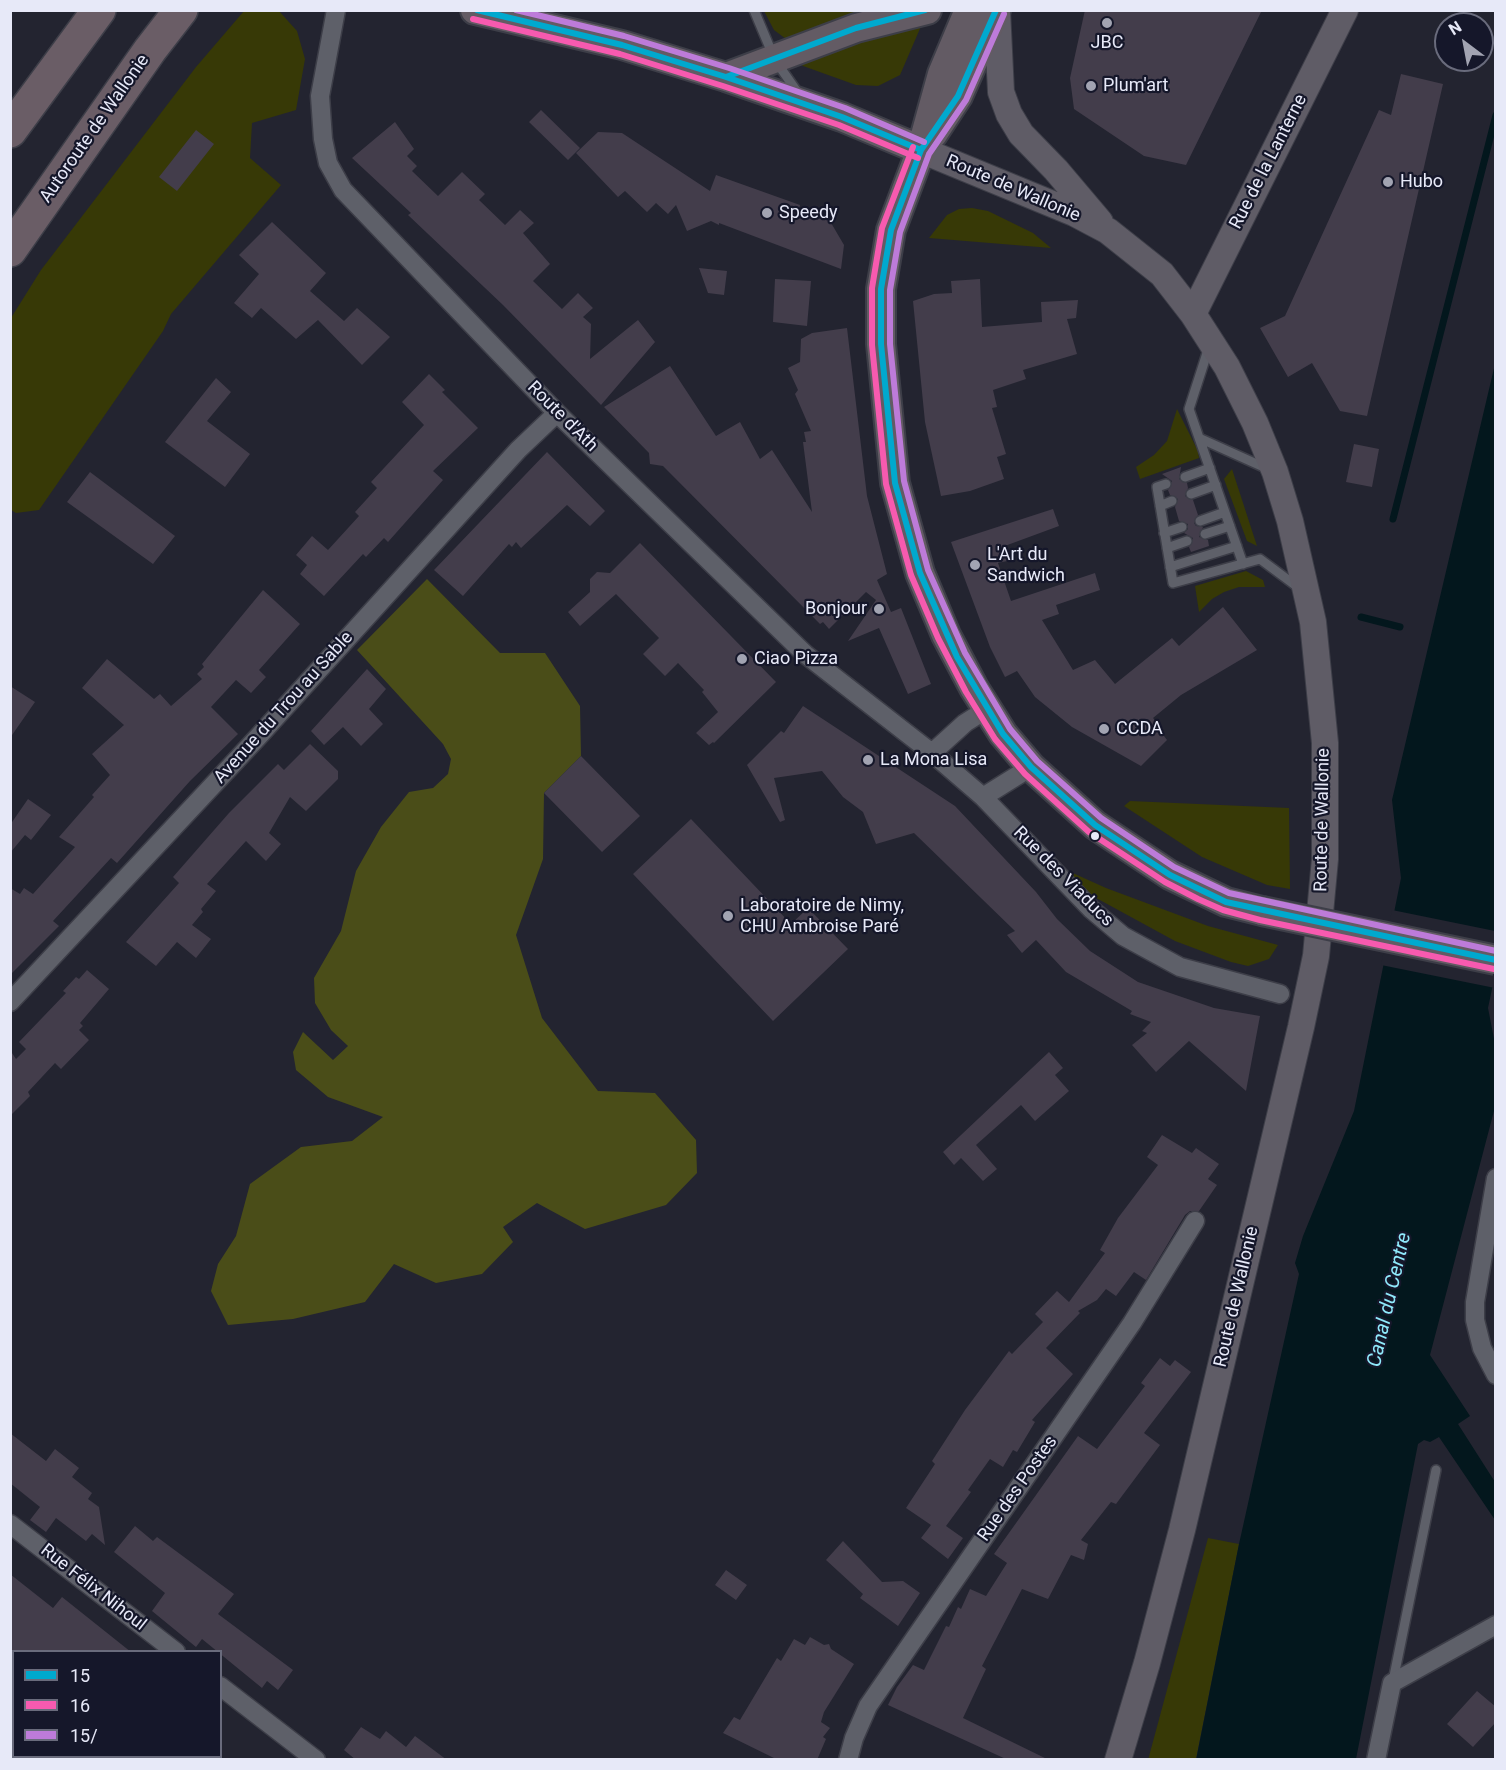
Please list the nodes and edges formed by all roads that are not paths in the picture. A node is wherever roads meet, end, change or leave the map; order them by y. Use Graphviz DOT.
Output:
graph roads {
  1 [pos="181,10"];
  2 [pos="336,10"];
  3 [pos="475,10"];
  4 [pos="754,10"];
  5 [pos="927,10"];
  6 [pos="969,10"];
  7 [pos="997,10"];
  8 [pos="1345,10"];
  9 [pos="92,19"];
  10 [pos="775,60"];
  11 [pos="726,77"];
  12 [pos="807,105"];
  13 [pos="10,131"];
  14 [pos="921,150"];
  15 [pos="1108,231"];
  16 [pos="10,250"];
  17 [pos="1193,314"];
  18 [pos="1211,341"];
  19 [pos="557,413"];
  20 [pos="1200,438"];
  21 [pos="1210,468"];
  22 [pos="1275,471"];
  23 [pos="1185,477"];
  24 [pos="1166,484"];
  25 [pos="1216,485"];
  26 [pos="1191,494"];
  27 [pos="1173,501"];
  28 [pos="1160,506"];
  29 [pos="1225,512"];
  30 [pos="1200,521"];
  31 [pos="1230,526"];
  32 [pos="1182,527"];
  33 [pos="1164,533"];
  34 [pos="1205,534"];
  35 [pos="1187,541"];
  36 [pos="1237,546"];
  37 [pos="1167,548"];
  38 [pos="1244,564"];
  39 [pos="1170,567"];
  40 [pos="1308,595"];
  41 [pos="987,709"];
  42 [pos="932,753"];
  43 [pos="1031,768"];
  44 [pos="982,797"];
  45 [pos="1496,960"];
  46 [pos="1280,994"];
  47 [pos="10,1002"];
  48 [pos="1496,1178"];
  49 [pos="1195,1221"];
  50 [pos="1496,1375"];
  51 [pos="1436,1470"];
  52 [pos="10,1524"];
  53 [pos="1496,1626"];
  54 [pos="173,1650"];
  55 [pos="1392,1683"];
  56 [pos="222,1688"];
  57 [pos="316,1760"];
  58 [pos="848,1760"];
  59 [pos="1118,1760"];
  60 [pos="1376,1760"];
  1 -- 16 [label="highway, Autoroute de Wallonie"];
  2 -- 19 [label="street, Route d'Ath"];
  3 -- 11 [label="main road"];
  4 -- 10 [label="lane"];
  5 -- 10 [label="main road"];
  6 -- 14 [label="main road"];
  7 -- 14 [label="main road"];
  7 -- 15 [label="main road"];
  8 -- 17 [label="main road, Rue de la Lanterne"];
  9 -- 13 [label="highway"];
  10 -- 11 [label="main road"];
  10 -- 12 [label="lane"];
  11 -- 12 [label="main road"];
  12 -- 14 [label="main road"];
  14 -- 15 [label="main road, Route de Wallonie"];
  14 -- 41 [label="main road"];
  15 -- 17 [label="main road, Route de Wallonie"];
  17 -- 18 [label="main road, Route de Wallonie"];
  18 -- 20 [label="lane"];
  18 -- 22 [label="main road, Route de Wallonie"];
  19 -- 42 [label="street, Route d'Ath"];
  19 -- 47 [label="street, Avenue du Trou au Sable"];
  20 -- 21 [label="lane"];
  20 -- 22 [label="lane"];
  21 -- 23 [label="lane"];
  21 -- 25 [label="lane"];
  22 -- 40 [label="main road, Route de Wallonie"];
  24 -- 28 [label="lane"];
  25 -- 26 [label="lane"];
  25 -- 29 [label="lane"];
  27 -- 28 [label="lane"];
  28 -- 33 [label="lane"];
  29 -- 30 [label="lane"];
  29 -- 31 [label="lane"];
  31 -- 34 [label="lane"];
  31 -- 36 [label="lane"];
  32 -- 33 [label="lane"];
  33 -- 37 [label="lane"];
  35 -- 37 [label="lane"];
  36 -- 38 [label="lane"];
  36 -- 39 [label="lane"];
  37 -- 39 [label="lane"];
  38 -- 39 [label="lane"];
  38 -- 40 [label="lane"];
  40 -- 59 [label="main road, Route de Wallonie"];
  41 -- 42 [label="street"];
  41 -- 43 [label="main road"];
  42 -- 44 [label="street, Rue des Viaducs"];
  43 -- 44 [label="street"];
  43 -- 45 [label="main road, bridge"];
  44 -- 46 [label="street, Rue des Viaducs"];
  48 -- 50 [label="street"];
  49 -- 58 [label="street, Rue des Postes"];
  51 -- 55 [label="lane"];
  52 -- 54 [label="street, Rue Félix Nihoul"];
  53 -- 55 [label="street"];
  55 -- 60 [label="street"];
  56 -- 57 [label="street"];
}
